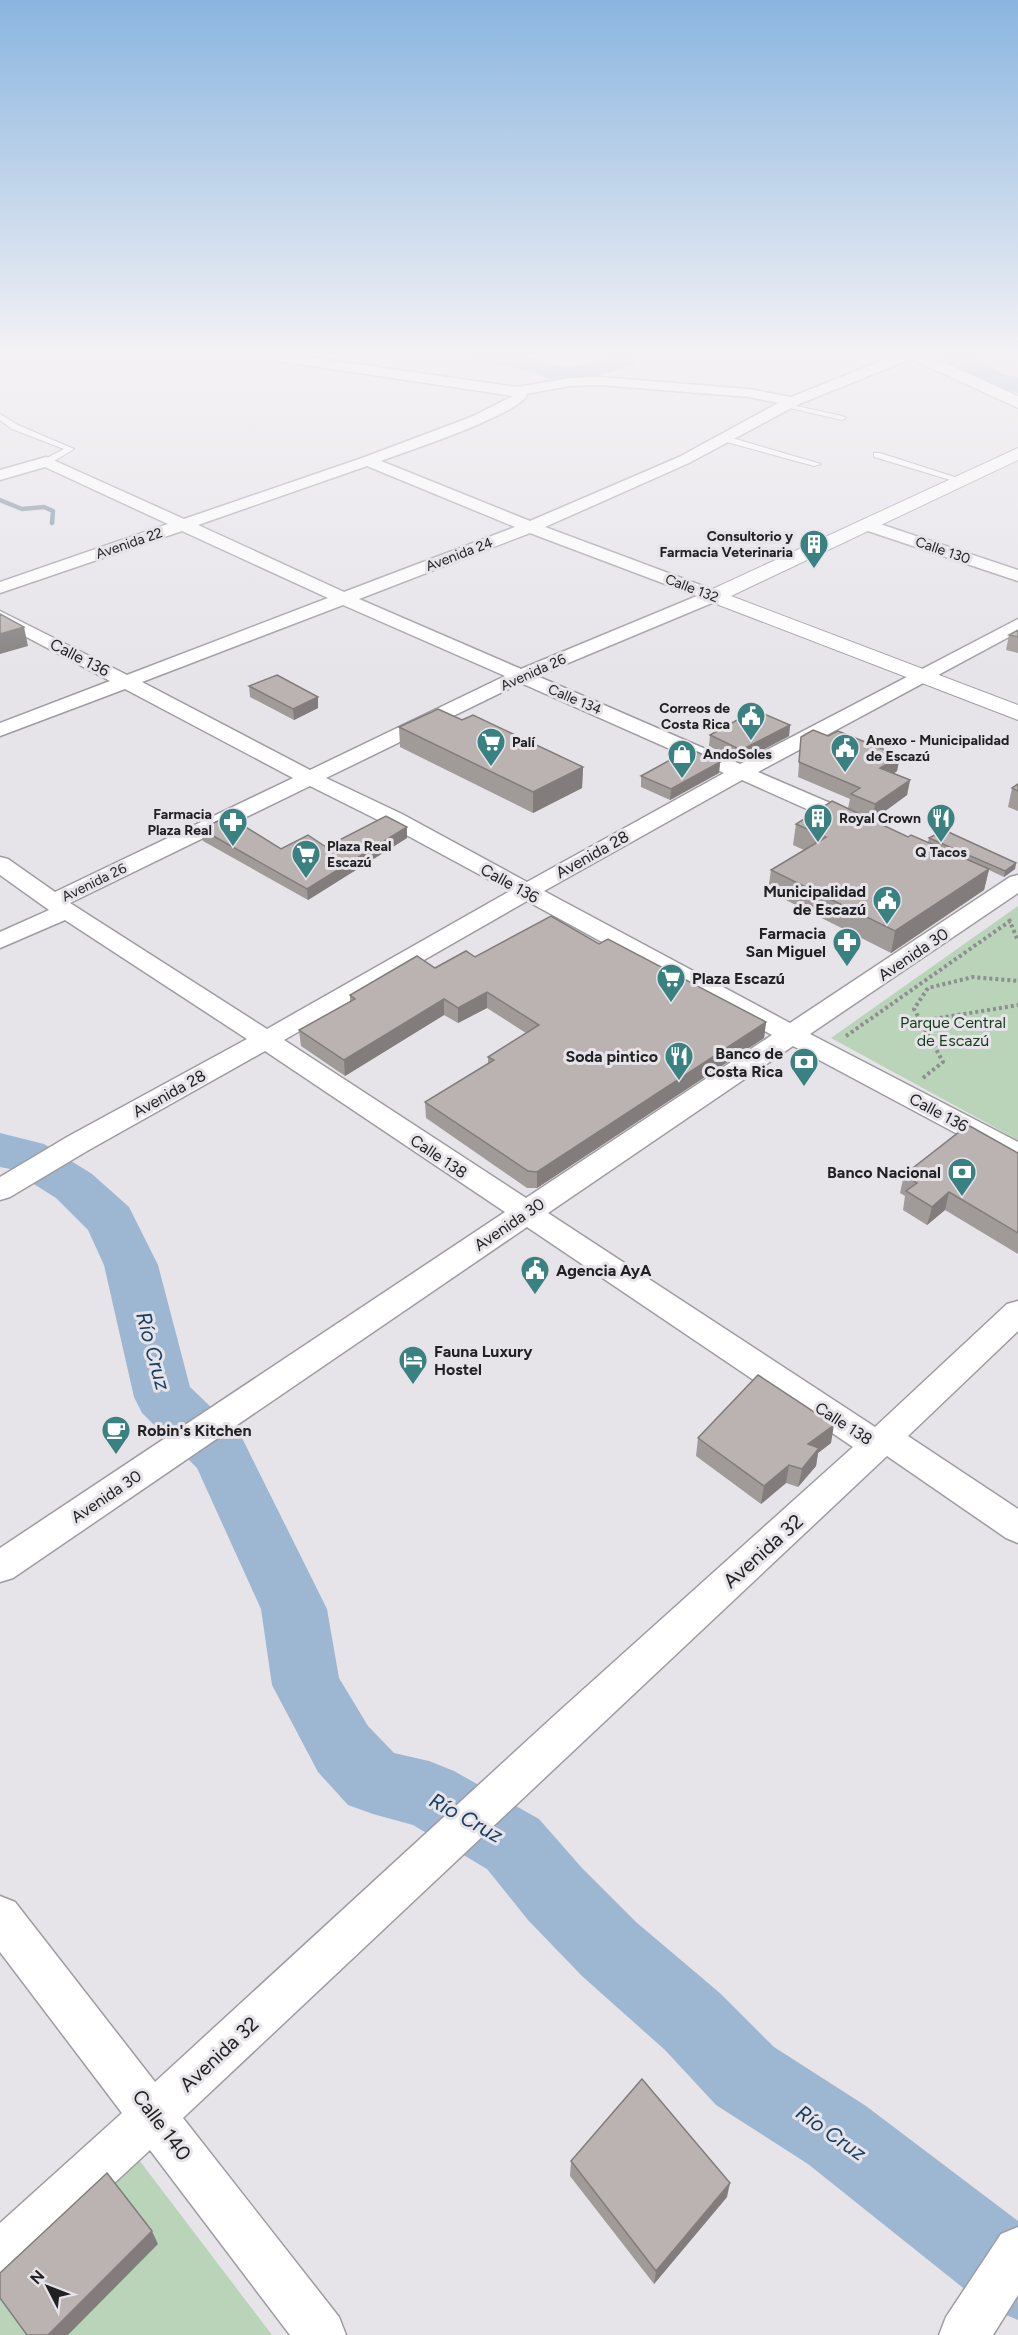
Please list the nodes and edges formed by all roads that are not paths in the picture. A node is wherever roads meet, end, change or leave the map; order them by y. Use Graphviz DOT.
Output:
graph roads {
  1 [pos="38,464"];
  2 [pos="49,464"];
  3 [pos="358,464"];
  4 [pos="374,464"];
  5 [pos="675,464"];
  6 [pos="907,464"];
  7 [pos="999,464"];
  8 [pos="0,475"];
  9 [pos="960,480"];
  10 [pos="183,525"];
  11 [pos="868,525"];
  12 [pos="530,527"];
  13 [pos="1018,576"];
  14 [pos="0,588"];
  15 [pos="713,596"];
  16 [pos="343,598"];
  17 [pos="0,616"];
  18 [pos="1018,626"];
  19 [pos="923,675"];
  20 [pos="520,676"];
  21 [pos="127,682"];
  22 [pos="1018,713"];
  23 [pos="0,730"];
  24 [pos="741,772"];
  25 [pos="310,778"];
  26 [pos="879,833"];
  27 [pos="0,864"];
  28 [pos="1004,884"];
  29 [pos="525,891"];
  30 [pos="60,906"];
  31 [pos="0,941"];
  32 [pos="792,1035"];
  33 [pos="266,1040"];
  34 [pos="1018,1154"];
  35 [pos="6,1186"];
  36 [pos="525,1213"];
  37 [pos="1018,1312"];
  38 [pos="882,1442"];
  39 [pos="1018,1528"];
  40 [pos="0,1567"];
  41 [pos="0,1917"];
  42 [pos="154,2115"];
  43 [pos="1018,2252"];
  44 [pos="0,2256"];
  45 [pos="976,2316"];
  46 [pos="321,2335"];
  1 -- 8 [label="street"];
  2 -- 10 [label="street, Calle 134"];
  3 -- 10 [label="street, Avenida 22"];
  4 -- 12 [label="street, Calle 132"];
  5 -- 12 [label="street, Avenida 24"];
  6 -- 9 [label="lane"];
  7 -- 9 [label="main road, Avenida 26"];
  9 -- 11 [label="main road, Avenida 26"];
  10 -- 14 [label="street, Avenida 22"];
  10 -- 16 [label="street, Calle 134"];
  11 -- 13 [label="street, Calle 130"];
  11 -- 15 [label="main road, Avenida 26"];
  12 -- 15 [label="street, Calle 132"];
  12 -- 16 [label="street, Avenida 24"];
  15 -- 19 [label="main road, Calle 132"];
  15 -- 20 [label="street, Avenida 26"];
  16 -- 20 [label="street, Calle 134"];
  16 -- 21 [label="street, Avenida 24"];
  17 -- 21 [label="street, Calle 136"];
  18 -- 19 [label="street, Avenida 28"];
  19 -- 22 [label="main road, Calle 132"];
  19 -- 24 [label="street, Avenida 28"];
  20 -- 24 [label="street, Calle 134"];
  20 -- 25 [label="street, Avenida 26"];
  21 -- 23 [label="street, Avenida 24"];
  21 -- 25 [label="street, Calle 136"];
  24 -- 26 [label="street, Calle 134"];
  24 -- 29 [label="street, Avenida 28"];
  25 -- 29 [label="street, Calle 136"];
  25 -- 30 [label="street, Avenida 26"];
  27 -- 30 [label="street, Calle 138"];
  28 -- 32 [label="street, Avenida 30"];
  29 -- 32 [label="street, Calle 136"];
  29 -- 33 [label="street, Avenida 28"];
  30 -- 31 [label="street, Avenida 26"];
  30 -- 33 [label="street, Calle 138"];
  32 -- 34 [label="street, Calle 136"];
  32 -- 36 [label="street, Avenida 30"];
  33 -- 35 [label="street, Avenida 28"];
  33 -- 36 [label="street, Calle 138"];
  36 -- 38 [label="street, Calle 138"];
  36 -- 40 [label="street, Avenida 30"];
  37 -- 38 [label="street, Avenida 32"];
  38 -- 39 [label="street, Calle 138"];
  38 -- 42 [label="street, Avenida 32"];
  41 -- 42 [label="street, Calle 140"];
  42 -- 44 [label="street, Avenida 32"];
  42 -- 46 [label="street, Calle 140"];
  43 -- 45 [label="street"];
}
